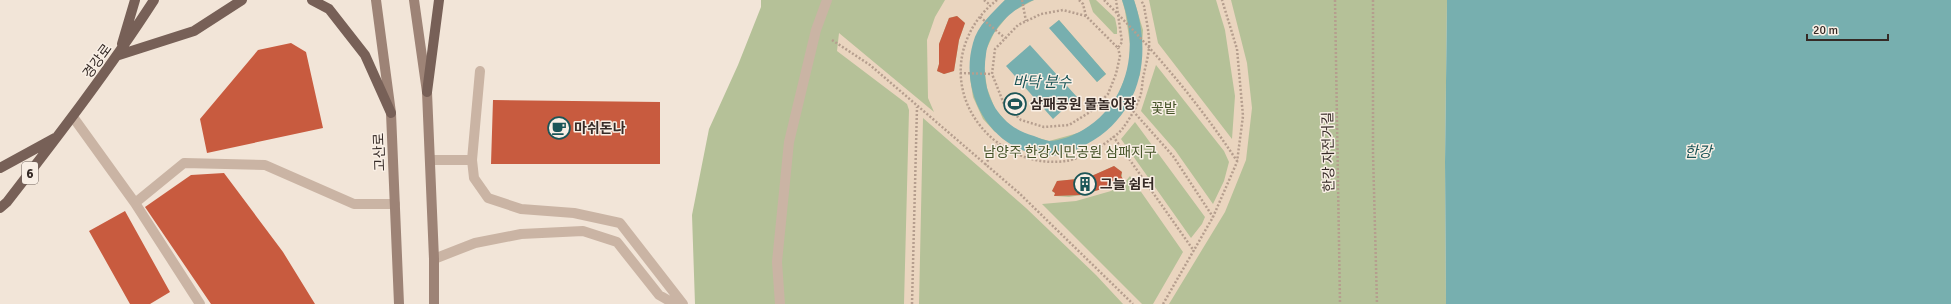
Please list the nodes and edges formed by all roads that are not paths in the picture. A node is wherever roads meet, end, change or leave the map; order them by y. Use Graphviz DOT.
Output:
graph roads {
  1 [pos="135,0"];
  2 [pos="154,0"];
  3 [pos="242,0"];
  4 [pos="312,0"];
  5 [pos="376,0"];
  6 [pos="414,0"];
  7 [pos="439,0"];
  8 [pos="827,0"];
  9 [pos="119,55"];
  10 [pos="480,71"];
  11 [pos="427,92"];
  12 [pos="391,113"];
  13 [pos="73,117"];
  14 [pos="58,136"];
  15 [pos="430,160"];
  16 [pos="472,160"];
  17 [pos="0,168"];
  18 [pos="135,203"];
  19 [pos="395,204"];
  20 [pos="0,208"];
  21 [pos="434,259"];
  22 [pos="200,304"];
  23 [pos="399,304"];
  24 [pos="434,304"];
  25 [pos="675,304"];
  26 [pos="683,304"];
  27 [pos="780,304"];
  1 -- 9 [label="main road"];
  2 -- 9 [label="main road, 경강로 / 6"];
  3 -- 9 [label="main road"];
  4 -- 12 [label="main road"];
  5 -- 12 [label="street, 고산로"];
  6 -- 11 [label="street"];
  7 -- 11 [label="main road"];
  8 -- 27 [label="street"];
  9 -- 13 [label="main road, 경강로 / 6"];
  10 -- 16 [label="street"];
  11 -- 15 [label="street"];
  12 -- 19 [label="street, 고산로"];
  13 -- 14 [label="main road, 경강로 / 6"];
  13 -- 18 [label="street"];
  14 -- 17 [label="main road, 경강로 / 6"];
  14 -- 20 [label="main road, 경강로 / 6"];
  15 -- 16 [label="street"];
  15 -- 21 [label="street"];
  16 -- 26 [label="street"];
  18 -- 19 [label="street"];
  18 -- 22 [label="street"];
  19 -- 23 [label="street, 고산로"];
  21 -- 24 [label="street"];
  21 -- 25 [label="street"];
}
